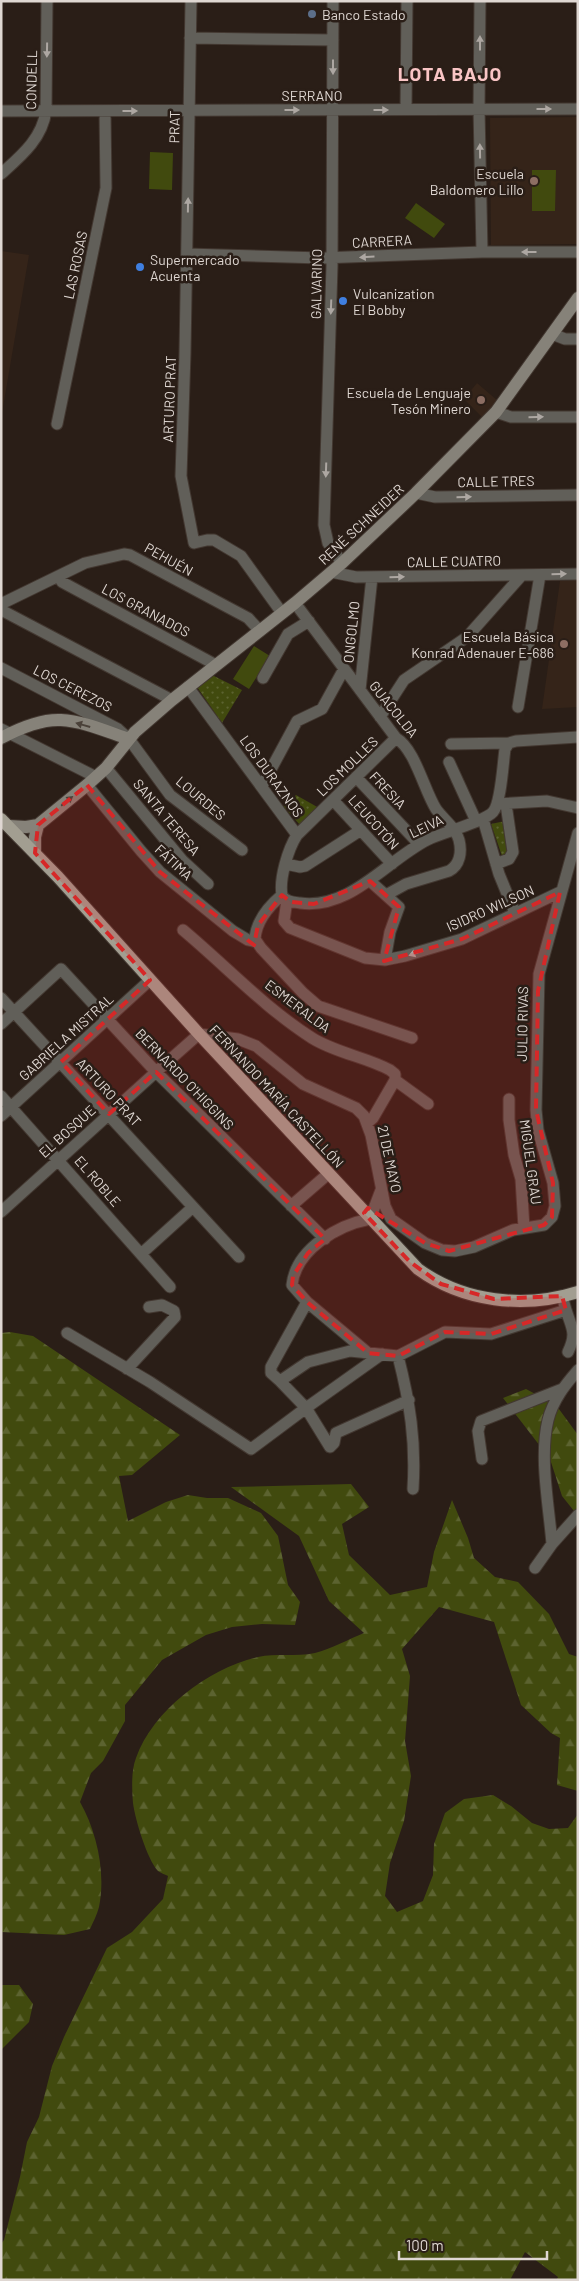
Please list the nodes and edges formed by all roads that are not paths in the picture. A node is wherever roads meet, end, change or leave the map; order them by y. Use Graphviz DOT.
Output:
graph roads {
  1 [pos="47,1"];
  2 [pos="191,1"];
  3 [pos="333,1"];
  4 [pos="407,1"];
  5 [pos="480,1"];
  6 [pos="190,38"];
  7 [pos="333,40"];
  8 [pos="406,109"];
  9 [pos="479,109"];
  10 [pos="578,109"];
  11 [pos="189,110"];
  12 [pos="333,110"];
  13 [pos="1,111"];
  14 [pos="46,111"];
  15 [pos="105,111"];
  16 [pos="1,174"];
  17 [pos="482,252"];
  18 [pos="578,252"];
  19 [pos="187,254"];
  20 [pos="332,258"];
  21 [pos="578,298"];
  22 [pos="552,334"];
  23 [pos="578,339"];
  24 [pos="496,412"];
  25 [pos="578,416"];
  26 [pos="57,424"];
  27 [pos="416,493"];
  28 [pos="578,495"];
  29 [pos="342,563"];
  30 [pos="331,572"];
  31 [pos="578,574"];
  32 [pos="522,575"];
  33 [pos="540,575"];
  34 [pos="372,577"];
  35 [pos="62,582"];
  36 [pos="295,603"];
  37 [pos="3,608"];
  38 [pos="282,613"];
  39 [pos="308,621"];
  40 [pos="260,630"];
  41 [pos="216,665"];
  42 [pos="1,668"];
  43 [pos="344,669"];
  44 [pos="263,678"];
  45 [pos="188,687"];
  46 [pos="360,690"];
  47 [pos="172,700"];
  48 [pos="518,707"];
  49 [pos="380,717"];
  50 [pos="4,734"];
  51 [pos="130,738"];
  52 [pos="396,738"];
  53 [pos="578,738"];
  54 [pos="509,743"];
  55 [pos="451,744"];
  56 [pos="449,762"];
  57 [pos="106,768"];
  58 [pos="356,777"];
  59 [pos="91,781"];
  60 [pos="262,786"];
  61 [pos="333,800"];
  62 [pos="502,804"];
  63 [pos="578,808"];
  64 [pos="480,820"];
  65 [pos="5,823"];
  66 [pos="38,824"];
  67 [pos="453,829"];
  68 [pos="361,830"];
  69 [pos="578,834"];
  70 [pos="297,835"];
  71 [pos="420,844"];
  72 [pos="242,850"];
  73 [pos="35,853"];
  74 [pos="286,864"];
  75 [pos="392,864"];
  76 [pos="496,864"];
  77 [pos="370,881"];
  78 [pos="208,884"];
  79 [pos="560,892"];
  80 [pos="386,895"];
  81 [pos="284,898"];
  82 [pos="515,914"];
  83 [pos="183,930"];
  84 [pos="257,942"];
  85 [pos="385,960"];
  86 [pos="150,980"];
  87 [pos="1,998"];
  88 [pos="14,1012"];
  89 [pos="107,1019"];
  90 [pos="1,1024"];
  91 [pos="199,1034"];
  92 [pos="412,1038"];
  93 [pos="61,1062"];
  94 [pos="156,1072"];
  95 [pos="396,1080"];
  96 [pos="1,1096"];
  97 [pos="509,1099"];
  98 [pos="428,1104"];
  99 [pos="11,1106"];
  100 [pos="109,1114"];
  101 [pos="1,1116"];
  102 [pos="367,1124"];
  103 [pos="59,1159"];
  104 [pos="328,1174"];
  105 [pos="382,1186"];
  106 [pos="3,1206"];
  107 [pos="291,1206"];
  108 [pos="193,1207"];
  109 [pos="552,1217"];
  110 [pos="370,1220"];
  111 [pos="524,1228"];
  112 [pos="325,1239"];
  113 [pos="142,1254"];
  114 [pos="239,1257"];
  115 [pos="170,1287"];
  116 [pos="578,1292"];
  117 [pos="562,1296"];
  118 [pos="307,1302"];
  119 [pos="148,1306"];
  120 [pos="566,1310"];
  121 [pos="66,1334"];
  122 [pos="568,1352"];
  123 [pos="368,1353"];
  124 [pos="382,1354"];
  125 [pos="398,1356"];
  126 [pos="128,1369"];
  127 [pos="578,1370"];
  128 [pos="280,1382"];
  129 [pos="562,1389"];
  130 [pos="410,1400"];
  131 [pos="306,1408"];
  132 [pos="482,1459"];
  133 [pos="414,1489"];
  134 [pos="578,1516"];
  135 [pos="552,1544"];
  136 [pos="535,1568"];
  1 -- 14 [label="street, CONDELL, one-way"];
  2 -- 6 [label="street, PRAT"];
  3 -- 7 [label="street, GALVARINO"];
  4 -- 8 [label="street"];
  9 -- 5 [label="street, one-way"];
  6 -- 7 [label="street"];
  6 -- 11 [label="street, PRAT"];
  7 -- 12 [label="street, GALVARINO, one-way"];
  8 -- 9 [label="street, SERRANO"];
  12 -- 8 [label="street, SERRANO, one-way"];
  9 -- 10 [label="street, SERRANO, one-way"];
  17 -- 9 [label="street, one-way"];
  11 -- 12 [label="street, SERRANO, one-way"];
  15 -- 11 [label="street, SERRANO, one-way"];
  19 -- 11 [label="street, PRAT, one-way"];
  12 -- 20 [label="street, GALVARINO"];
  13 -- 14 [label="street, SERRANO"];
  14 -- 15 [label="street, SERRANO"];
  14 -- 16 [label="street, CONDELL"];
  15 -- 26 [label="street, LAS ROSAS"];
  18 -- 17 [label="street, CARRERA, one-way"];
  17 -- 20 [label="street, CARRERA, one-way"];
  19 -- 20 [label="street, CARRERA"];
  19 -- 38 [label="street, ARTURO PRAT"];
  20 -- 29 [label="street, GALVARINO, one-way"];
  21 -- 22 [label="main road, RENÉ SCHNEIDER"];
  22 -- 23 [label="street"];
  22 -- 24 [label="main road, RENÉ SCHNEIDER"];
  24 -- 25 [label="street, one-way"];
  24 -- 27 [label="main road, RENÉ SCHNEIDER"];
  27 -- 28 [label="street, CALLE TRES, one-way"];
  27 -- 29 [label="main road, RENÉ SCHNEIDER"];
  29 -- 30 [label="main road, RENÉ SCHNEIDER"];
  30 -- 34 [label="street, CALLE CUATRO"];
  30 -- 36 [label="main road, RENÉ SCHNEIDER"];
  33 -- 31 [label="street, CALLE CUATRO, one-way"];
  32 -- 33 [label="street, CALLE CUATRO"];
  34 -- 32 [label="street, CALLE CUATRO, one-way"];
  32 -- 49 [label="street"];
  33 -- 48 [label="street"];
  34 -- 46 [label="street, ONGOLMO"];
  35 -- 41 [label="street, LOS GRANADOS"];
  36 -- 38 [label="main road, RENÉ SCHNEIDER"];
  36 -- 39 [label="street, GUACOLDA"];
  37 -- 40 [label="street, PEHUÉN"];
  37 -- 47 [label="street"];
  38 -- 40 [label="main road, RENÉ SCHNEIDER"];
  39 -- 43 [label="street, GUACOLDA"];
  39 -- 44 [label="street"];
  40 -- 41 [label="main road, RENÉ SCHNEIDER"];
  41 -- 45 [label="main road, RENÉ SCHNEIDER"];
  42 -- 51 [label="street, LOS CEREZOS"];
  43 -- 46 [label="street, GUACOLDA"];
  43 -- 60 [label="street"];
  45 -- 47 [label="main road, RENÉ SCHNEIDER"];
  45 -- 60 [label="street, LOS DURAZNOS"];
  46 -- 49 [label="street, GUACOLDA"];
  47 -- 51 [label="main road, RENÉ SCHNEIDER"];
  49 -- 52 [label="street, GUACOLDA"];
  51 -- 50 [label="main road, one-way"];
  50 -- 59 [label="street"];
  51 -- 57 [label="main road, RENÉ SCHNEIDER"];
  51 -- 72 [label="street, LOURDES"];
  52 -- 58 [label="street, LOS MOLLES"];
  52 -- 67 [label="street, GUACOLDA"];
  53 -- 54 [label="street"];
  54 -- 55 [label="street"];
  54 -- 62 [label="street"];
  56 -- 64 [label="street"];
  57 -- 59 [label="main road, RENÉ SCHNEIDER"];
  57 -- 78 [label="street, SANTA TERESA"];
  58 -- 61 [label="street, LOS MOLLES"];
  58 -- 71 [label="street, FRESIA"];
  66 -- 59 [label="main road, RENÉ SCHNEIDER, one-way"];
  59 -- 84 [label="street, FÁTIMA"];
  60 -- 70 [label="street, LOS DURAZNOS"];
  61 -- 68 [label="street, LEUCOTÓN"];
  61 -- 70 [label="street, LOS MOLLES"];
  62 -- 63 [label="street"];
  62 -- 64 [label="street, LEIVA"];
  62 -- 76 [label="street"];
  64 -- 67 [label="street, LEIVA"];
  64 -- 76 [label="street"];
  65 -- 66 [label="main road"];
  65 -- 73 [label="main road, FERNANDO MARÍA CASTELLÓN"];
  66 -- 73 [label="main road"];
  67 -- 71 [label="street, LEIVA"];
  67 -- 80 [label="street, GUACOLDA"];
  68 -- 74 [label="street"];
  68 -- 75 [label="street, LEUCOTÓN"];
  69 -- 79 [label="street, JULIO RIVAS"];
  70 -- 74 [label="street, LOS DURAZNOS"];
  71 -- 75 [label="street, LEIVA"];
  73 -- 86 [label="main road, FERNANDO MARÍA CASTELLÓN"];
  74 -- 81 [label="street, LOS DURAZNOS"];
  75 -- 77 [label="street, LEIVA"];
  76 -- 82 [label="street"];
  77 -- 80 [label="street"];
  77 -- 81 [label="street, LEIVA"];
  79 -- 82 [label="street, ISIDRO WILSON"];
  79 -- 109 [label="street, JULIO RIVAS"];
  80 -- 85 [label="street"];
  81 -- 84 [label="street"];
  81 -- 85 [label="street, ISIDRO WILSON"];
  82 -- 85 [label="street, ISIDRO WILSON, one-way"];
  83 -- 95 [label="street, ESMERALDA"];
  84 -- 92 [label="street"];
  86 -- 89 [label="street, GABRIELA MISTRAL"];
  86 -- 91 [label="main road, FERNANDO MARÍA CASTELLÓN"];
  87 -- 88 [label="street, ARTURO PRAT"];
  88 -- 89 [label="street, BERNARDO O'HIGGINS"];
  88 -- 90 [label="street"];
  88 -- 93 [label="street, ARTURO PRAT"];
  89 -- 93 [label="street, GABRIELA MISTRAL"];
  89 -- 94 [label="street, BERNARDO O'HIGGINS"];
  91 -- 94 [label="street, EL BOSQUE"];
  91 -- 102 [label="street, 21 DE MAYO"];
  91 -- 104 [label="main road, FERNANDO MARÍA CASTELLÓN"];
  93 -- 99 [label="street, GABRIELA MISTRAL"];
  93 -- 100 [label="street, ARTURO PRAT"];
  94 -- 100 [label="street, EL BOSQUE"];
  94 -- 107 [label="street, BERNARDO O'HIGGINS"];
  95 -- 98 [label="street, ESMERALDA"];
  95 -- 102 [label="street"];
  96 -- 99 [label="street, EL ROBLE"];
  97 -- 111 [label="street, MIGUEL GRAU"];
  99 -- 101 [label="street, GABRIELA MISTRAL"];
  99 -- 103 [label="street, EL ROBLE"];
  100 -- 103 [label="street, EL BOSQUE"];
  100 -- 108 [label="street, ARTURO PRAT"];
  102 -- 105 [label="street, 21 DE MAYO"];
  103 -- 106 [label="street, EL BOSQUE"];
  103 -- 113 [label="street, EL ROBLE"];
  104 -- 107 [label="street"];
  104 -- 110 [label="main road, FERNANDO MARÍA CASTELLÓN"];
  105 -- 110 [label="street"];
  105 -- 111 [label="street, 21 DE MAYO"];
  107 -- 112 [label="street, BERNARDO O'HIGGINS"];
  108 -- 113 [label="street"];
  108 -- 114 [label="street, ARTURO PRAT"];
  109 -- 111 [label="street, 21 DE MAYO"];
  110 -- 112 [label="street"];
  110 -- 117 [label="main road, FERNANDO MARÍA CASTELLÓN"];
  112 -- 118 [label="street"];
  113 -- 115 [label="street, EL ROBLE"];
  116 -- 117 [label="main road, FERNANDO MARÍA CASTELLÓN"];
  117 -- 120 [label="street"];
  118 -- 123 [label="street"];
  118 -- 128 [label="street"];
  119 -- 126 [label="street"];
  120 -- 122 [label="street"];
  120 -- 125 [label="street"];
  121 -- 126 [label="street"];
  123 -- 124 [label="street"];
  123 -- 128 [label="street"];
  124 -- 125 [label="street"];
  124 -- 131 [label="street"];
  125 -- 130 [label="street"];
  126 -- 131 [label="street"];
  127 -- 129 [label="street"];
  128 -- 131 [label="street"];
  129 -- 132 [label="street"];
  129 -- 135 [label="street"];
  130 -- 131 [label="street"];
  130 -- 133 [label="street"];
  134 -- 135 [label="street"];
  135 -- 136 [label="street"];
}
